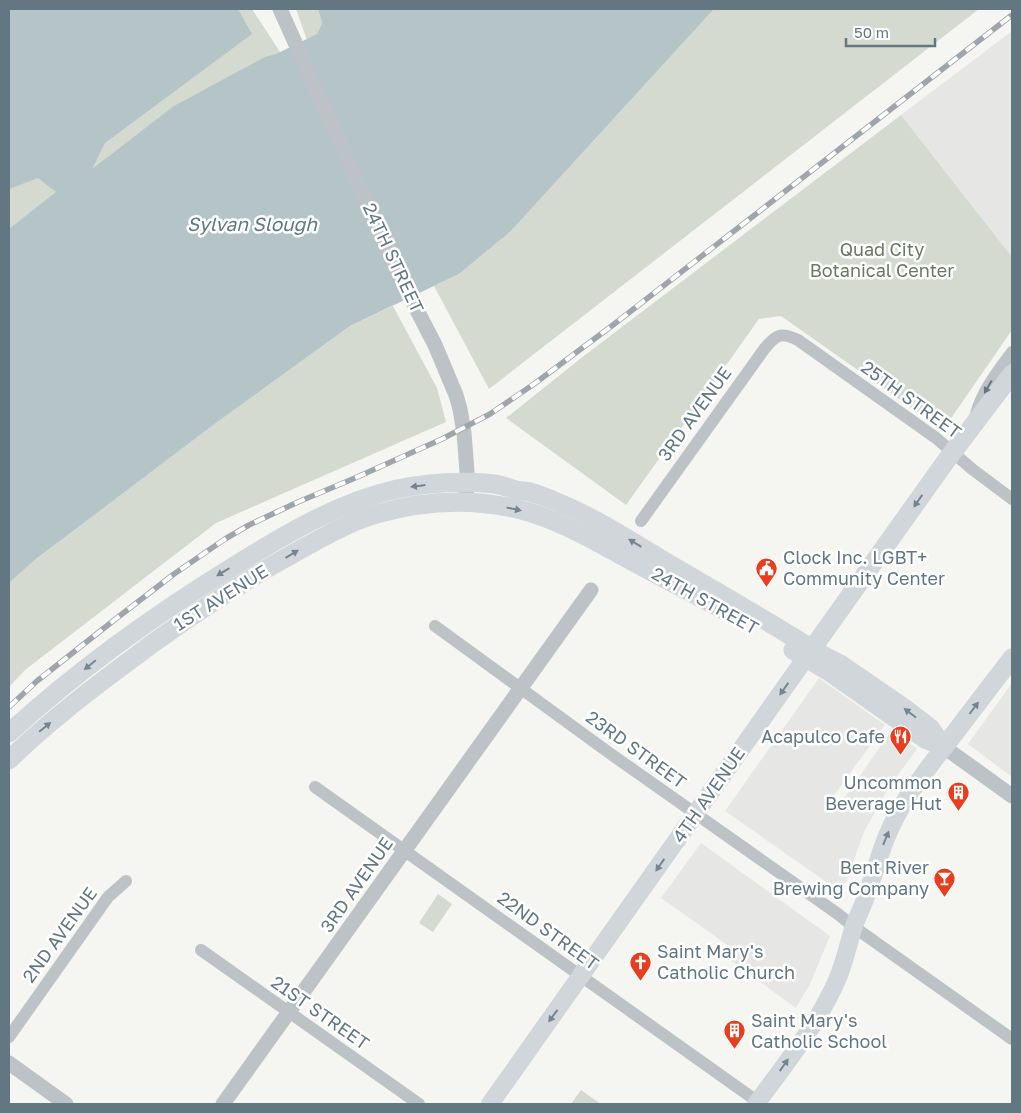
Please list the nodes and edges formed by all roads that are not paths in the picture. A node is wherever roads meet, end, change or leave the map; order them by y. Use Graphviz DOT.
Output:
graph roads {
  1 [pos="280,9"];
  2 [pos="784,335"];
  3 [pos="1012,352"];
  4 [pos="1012,374"];
  5 [pos="972,426"];
  6 [pos="950,456"];
  7 [pos="466,482"];
  8 [pos="1012,499"];
  9 [pos="466,502"];
  10 [pos="641,522"];
  11 [pos="591,590"];
  12 [pos="435,626"];
  13 [pos="809,654"];
  14 [pos="1012,660"];
  15 [pos="521,688"];
  16 [pos="9,733"];
  17 [pos="944,747"];
  18 [pos="9,760"];
  19 [pos="315,787"];
  20 [pos="1012,796"];
  21 [pos="696,814"];
  22 [pos="404,851"];
  23 [pos="126,881"];
  24 [pos="854,927"];
  25 [pos="201,950"];
  26 [pos="581,977"];
  27 [pos="290,1013"];
  28 [pos="9,1037"];
  29 [pos="1012,1039"];
  30 [pos="9,1064"];
  31 [pos="66,1104"];
  32 [pos="223,1104"];
  33 [pos="419,1104"];
  34 [pos="490,1104"];
  35 [pos="758,1104"];
  1 -- 7 [label="street, 24TH STREET"];
  2 -- 6 [label="street, 25TH STREET"];
  2 -- 10 [label="street, 3RD AVENUE"];
  3 -- 5 [label="street, one-way"];
  4 -- 5 [label="main road, 4TH AVENUE"];
  5 -- 6 [label="main road, 4TH AVENUE"];
  6 -- 8 [label="street, 25TH STREET"];
  6 -- 13 [label="main road, 4TH AVENUE, one-way"];
  7 -- 9 [label="street, 24TH STREET"];
  13 -- 7 [label="main road, 24TH STREET, one-way"];
  7 -- 16 [label="main road, 1ST AVENUE, one-way"];
  9 -- 13 [label="main road, 24TH STREET, one-way"];
  18 -- 9 [label="main road, 1ST AVENUE, one-way"];
  11 -- 15 [label="street, 3RD AVENUE"];
  12 -- 15 [label="street, 23RD STREET"];
  13 -- 17 [label="main road, 24TH STREET"];
  13 -- 21 [label="main road, 4TH AVENUE, one-way"];
  17 -- 14 [label="main road, one-way"];
  15 -- 21 [label="street, 23RD STREET"];
  15 -- 22 [label="street, 3RD AVENUE"];
  17 -- 20 [label="street, 24TH STREET"];
  24 -- 17 [label="main road, one-way"];
  19 -- 22 [label="street, 22ND STREET"];
  21 -- 24 [label="street, 23RD STREET"];
  21 -- 26 [label="main road, 4TH AVENUE, one-way"];
  22 -- 26 [label="street, 22ND STREET"];
  22 -- 27 [label="street, 3RD AVENUE"];
  23 -- 28 [label="street, 2ND AVENUE"];
  24 -- 29 [label="street, 23RD STREET"];
  35 -- 24 [label="main road, one-way"];
  25 -- 27 [label="street, 21ST STREET"];
  26 -- 34 [label="main road, 4TH AVENUE, one-way"];
  26 -- 35 [label="street, 22ND STREET"];
  27 -- 32 [label="street, 3RD AVENUE"];
  27 -- 33 [label="street, 21ST STREET"];
  30 -- 31 [label="street"];
}
